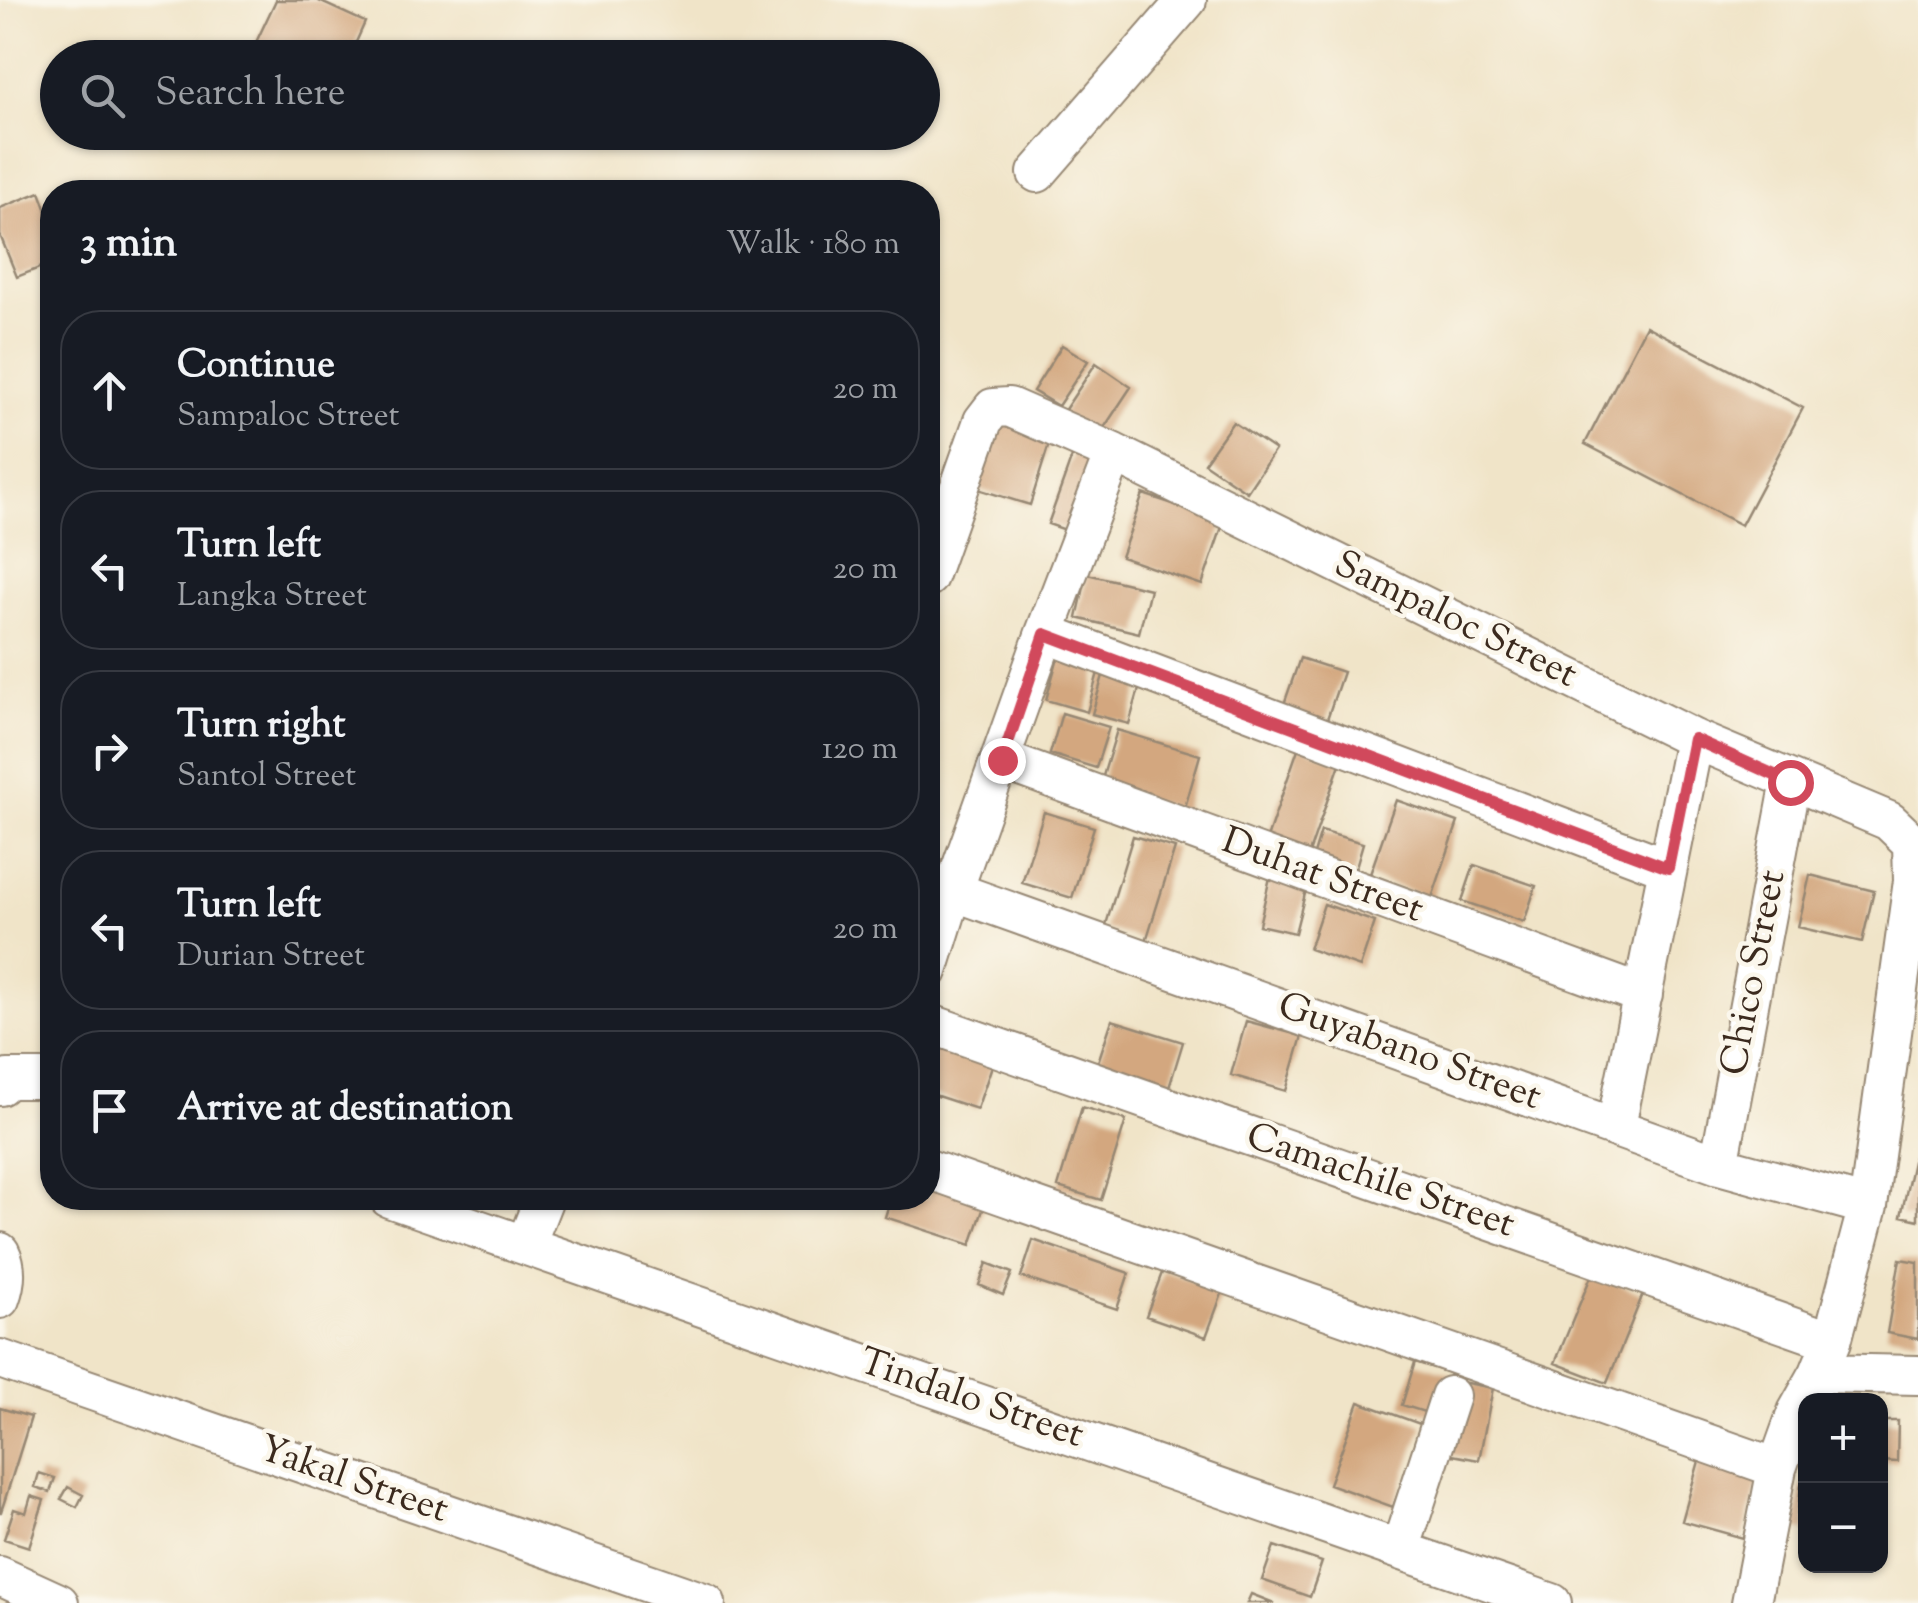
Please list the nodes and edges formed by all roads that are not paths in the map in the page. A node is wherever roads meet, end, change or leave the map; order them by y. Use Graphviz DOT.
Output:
graph roads {
  1 [pos="1187,0"];
  2 [pos="1037,173"];
  3 [pos="1114,453"];
  4 [pos="940,542"];
  5 [pos="1045,634"];
  6 [pos="1694,739"];
  7 [pos="1002,760"];
  8 [pos="1790,782"];
  9 [pos="1668,868"];
  10 [pos="953,891"];
  11 [pos="940,933"];
  12 [pos="1643,994"];
  13 [pos="940,1027"];
  14 [pos="1903,1056"];
  15 [pos="40,1079"];
  16 [pos="4,1082"];
  17 [pos="1616,1126"];
  18 [pos="1720,1164"];
  19 [pos="940,1173"];
  20 [pos="1868,1206"];
  21 [pos="425,1210"];
  22 [pos="539,1210"];
  23 [pos="526,1244"];
  24 [pos="0,1252"];
  25 [pos="0,1299"];
  26 [pos="1826,1357"];
  27 [pos="0,1360"];
  28 [pos="1918,1374"];
  29 [pos="1450,1396"];
  30 [pos="1777,1468"];
  31 [pos="1400,1550"];
  32 [pos="0,1576"];
  33 [pos="59,1603"];
  34 [pos="706,1603"];
  35 [pos="1552,1603"];
  36 [pos="1751,1603"];
  1 -- 2 [label="street"];
  3 -- 4 [label="street, Sampaloc Street"];
  3 -- 5 [label="street"];
  3 -- 6 [label="street, Sampaloc Street"];
  5 -- 7 [label="street"];
  5 -- 9 [label="street"];
  6 -- 8 [label="street, Sampaloc Street"];
  6 -- 9 [label="street"];
  7 -- 10 [label="street"];
  7 -- 12 [label="street, Duhat Street"];
  8 -- 14 [label="street, Sampaloc Street"];
  8 -- 18 [label="street, Chico Street"];
  9 -- 12 [label="street"];
  10 -- 11 [label="street"];
  10 -- 17 [label="street, Guyabano Street"];
  12 -- 17 [label="street"];
  13 -- 26 [label="street, Camachile Street"];
  14 -- 20 [label="street"];
  15 -- 16 [label="street"];
  17 -- 18 [label="street, Guyabano Street"];
  18 -- 20 [label="street, Guyabano Street"];
  19 -- 30 [label="street"];
  20 -- 26 [label="street"];
  21 -- 23 [label="street, Tindalo Street"];
  22 -- 23 [label="street"];
  23 -- 31 [label="street, Tindalo Street"];
  24 -- 25 [label="street"];
  26 -- 28 [label="street, Camachile Street"];
  26 -- 30 [label="street"];
  27 -- 34 [label="street, Yakal Street"];
  29 -- 31 [label="street"];
  30 -- 36 [label="street"];
  31 -- 35 [label="street, Tindalo Street"];
  32 -- 33 [label="street"];
}
